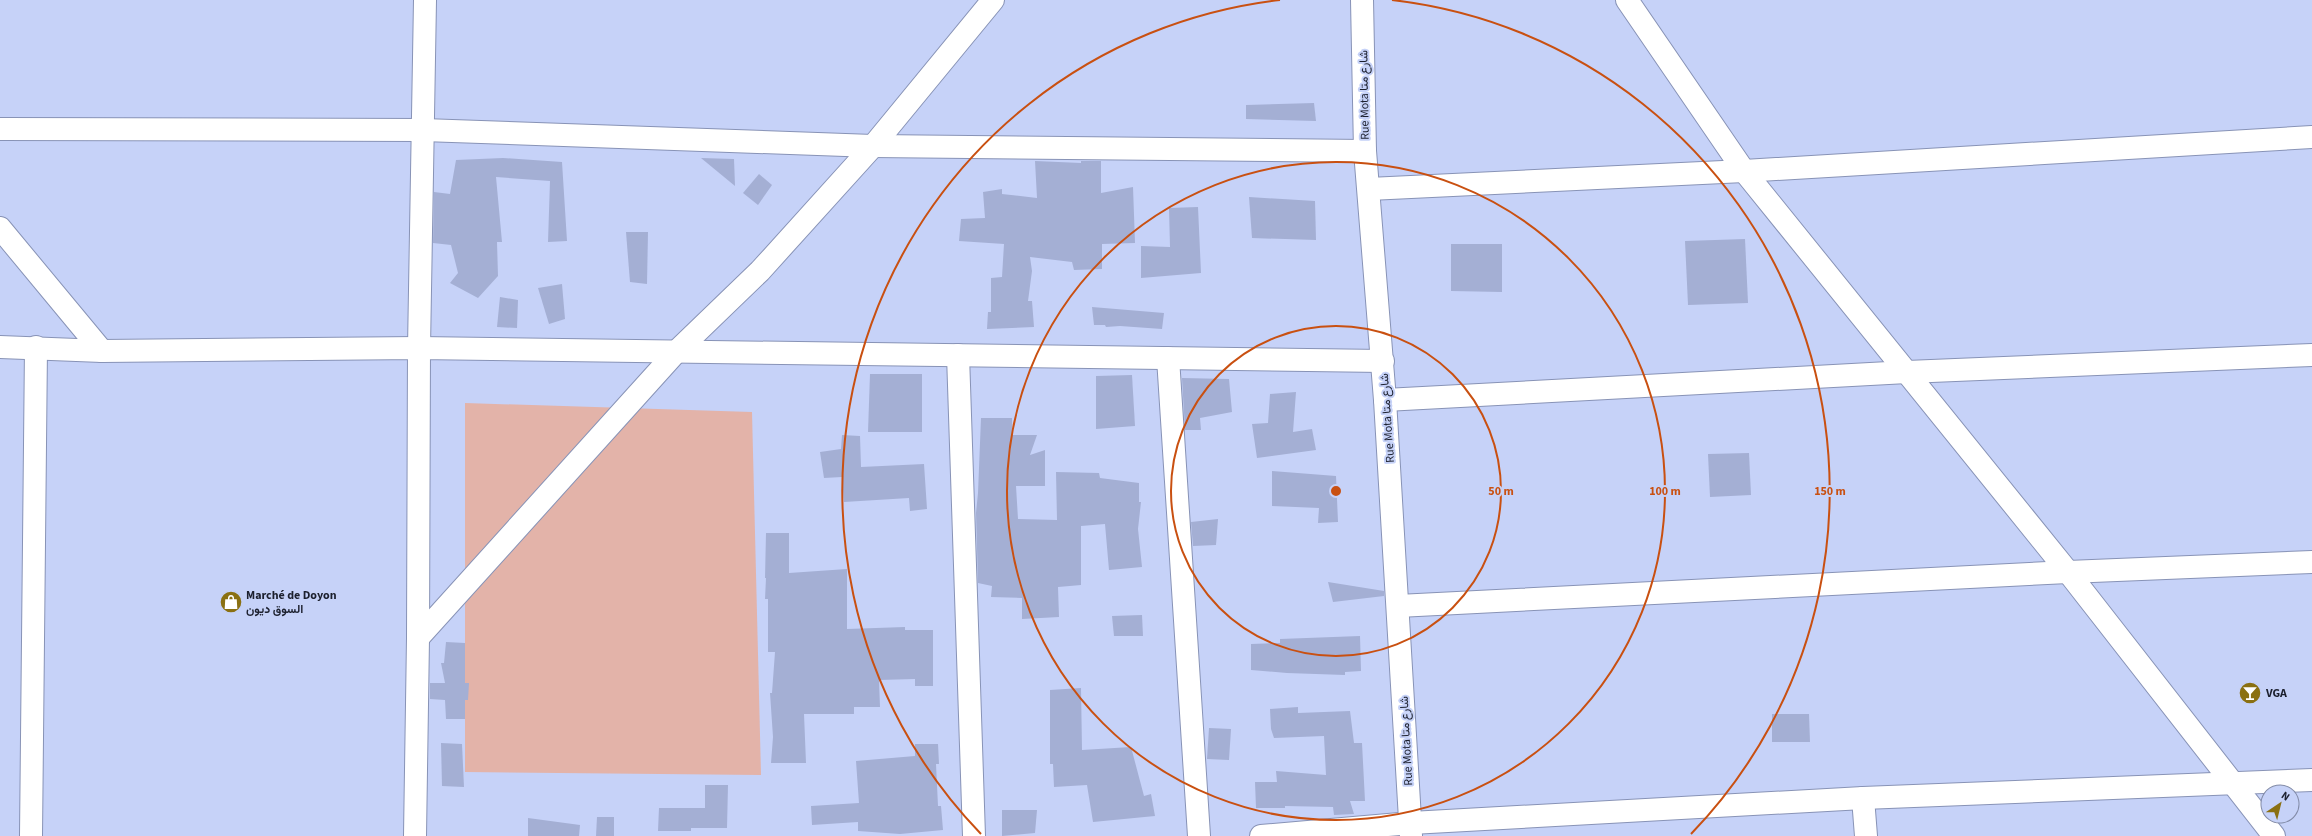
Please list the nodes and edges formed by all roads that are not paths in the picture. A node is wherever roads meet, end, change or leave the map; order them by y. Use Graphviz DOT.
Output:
graph roads {
  1 [pos="425,0"];
  2 [pos="993,0"];
  3 [pos="1362,0"];
  4 [pos="1627,0"];
  5 [pos="0,129"];
  6 [pos="423,130"];
  7 [pos="2312,137"];
  8 [pos="873,146"];
  9 [pos="1366,151"];
  10 [pos="1744,171"];
  11 [pos="1369,189"];
  12 [pos="0,228"];
  13 [pos="0,347"];
  14 [pos="36,347"];
  15 [pos="419,348"];
  16 [pos="102,351"];
  17 [pos="677,351"];
  18 [pos="958,355"];
  19 [pos="2312,355"];
  20 [pos="1168,358"];
  21 [pos="1383,361"];
  22 [pos="1907,372"];
  23 [pos="1385,400"];
  24 [pos="2312,562"];
  25 [pos="2068,572"];
  26 [pos="1398,606"];
  27 [pos="418,638"];
  28 [pos="2312,780"];
  29 [pos="2233,784"];
  30 [pos="1863,798"];
  31 [pos="1411,829"];
  32 [pos="31,836"];
  33 [pos="415,836"];
  34 [pos="974,836"];
  35 [pos="1199,836"];
  36 [pos="1261,836"];
  37 [pos="1866,836"];
  38 [pos="2274,836"];
  1 -- 6 [label="main road"];
  2 -- 8 [label="main road"];
  3 -- 9 [label="main road, Rue Mota شارع متا"];
  4 -- 10 [label="main road"];
  5 -- 6 [label="main road"];
  6 -- 8 [label="main road"];
  6 -- 15 [label="main road"];
  7 -- 10 [label="main road"];
  8 -- 9 [label="main road"];
  8 -- 17 [label="main road"];
  9 -- 11 [label="main road, Rue Mota شارع متا"];
  10 -- 11 [label="main road"];
  10 -- 22 [label="main road"];
  11 -- 21 [label="main road, Rue Mota شارع متا"];
  12 -- 16 [label="main road"];
  13 -- 14 [label="main road"];
  14 -- 16 [label="main road"];
  14 -- 32 [label="main road"];
  15 -- 16 [label="main road"];
  15 -- 17 [label="main road"];
  15 -- 27 [label="main road"];
  17 -- 18 [label="main road"];
  17 -- 27 [label="main road"];
  18 -- 20 [label="main road"];
  18 -- 34 [label="main road"];
  19 -- 22 [label="main road"];
  20 -- 21 [label="main road"];
  20 -- 35 [label="main road"];
  21 -- 23 [label="main road, Rue Mota شارع متا"];
  22 -- 23 [label="main road"];
  22 -- 25 [label="main road"];
  23 -- 26 [label="main road, Rue Mota شارع متا"];
  24 -- 25 [label="main road"];
  25 -- 26 [label="main road"];
  25 -- 29 [label="main road"];
  26 -- 31 [label="main road, Rue Mota شارع متا"];
  27 -- 33 [label="main road"];
  28 -- 29 [label="main road"];
  29 -- 30 [label="main road"];
  29 -- 38 [label="main road"];
  30 -- 31 [label="main road"];
  30 -- 37 [label="main road"];
  31 -- 36 [label="main road"];
}
